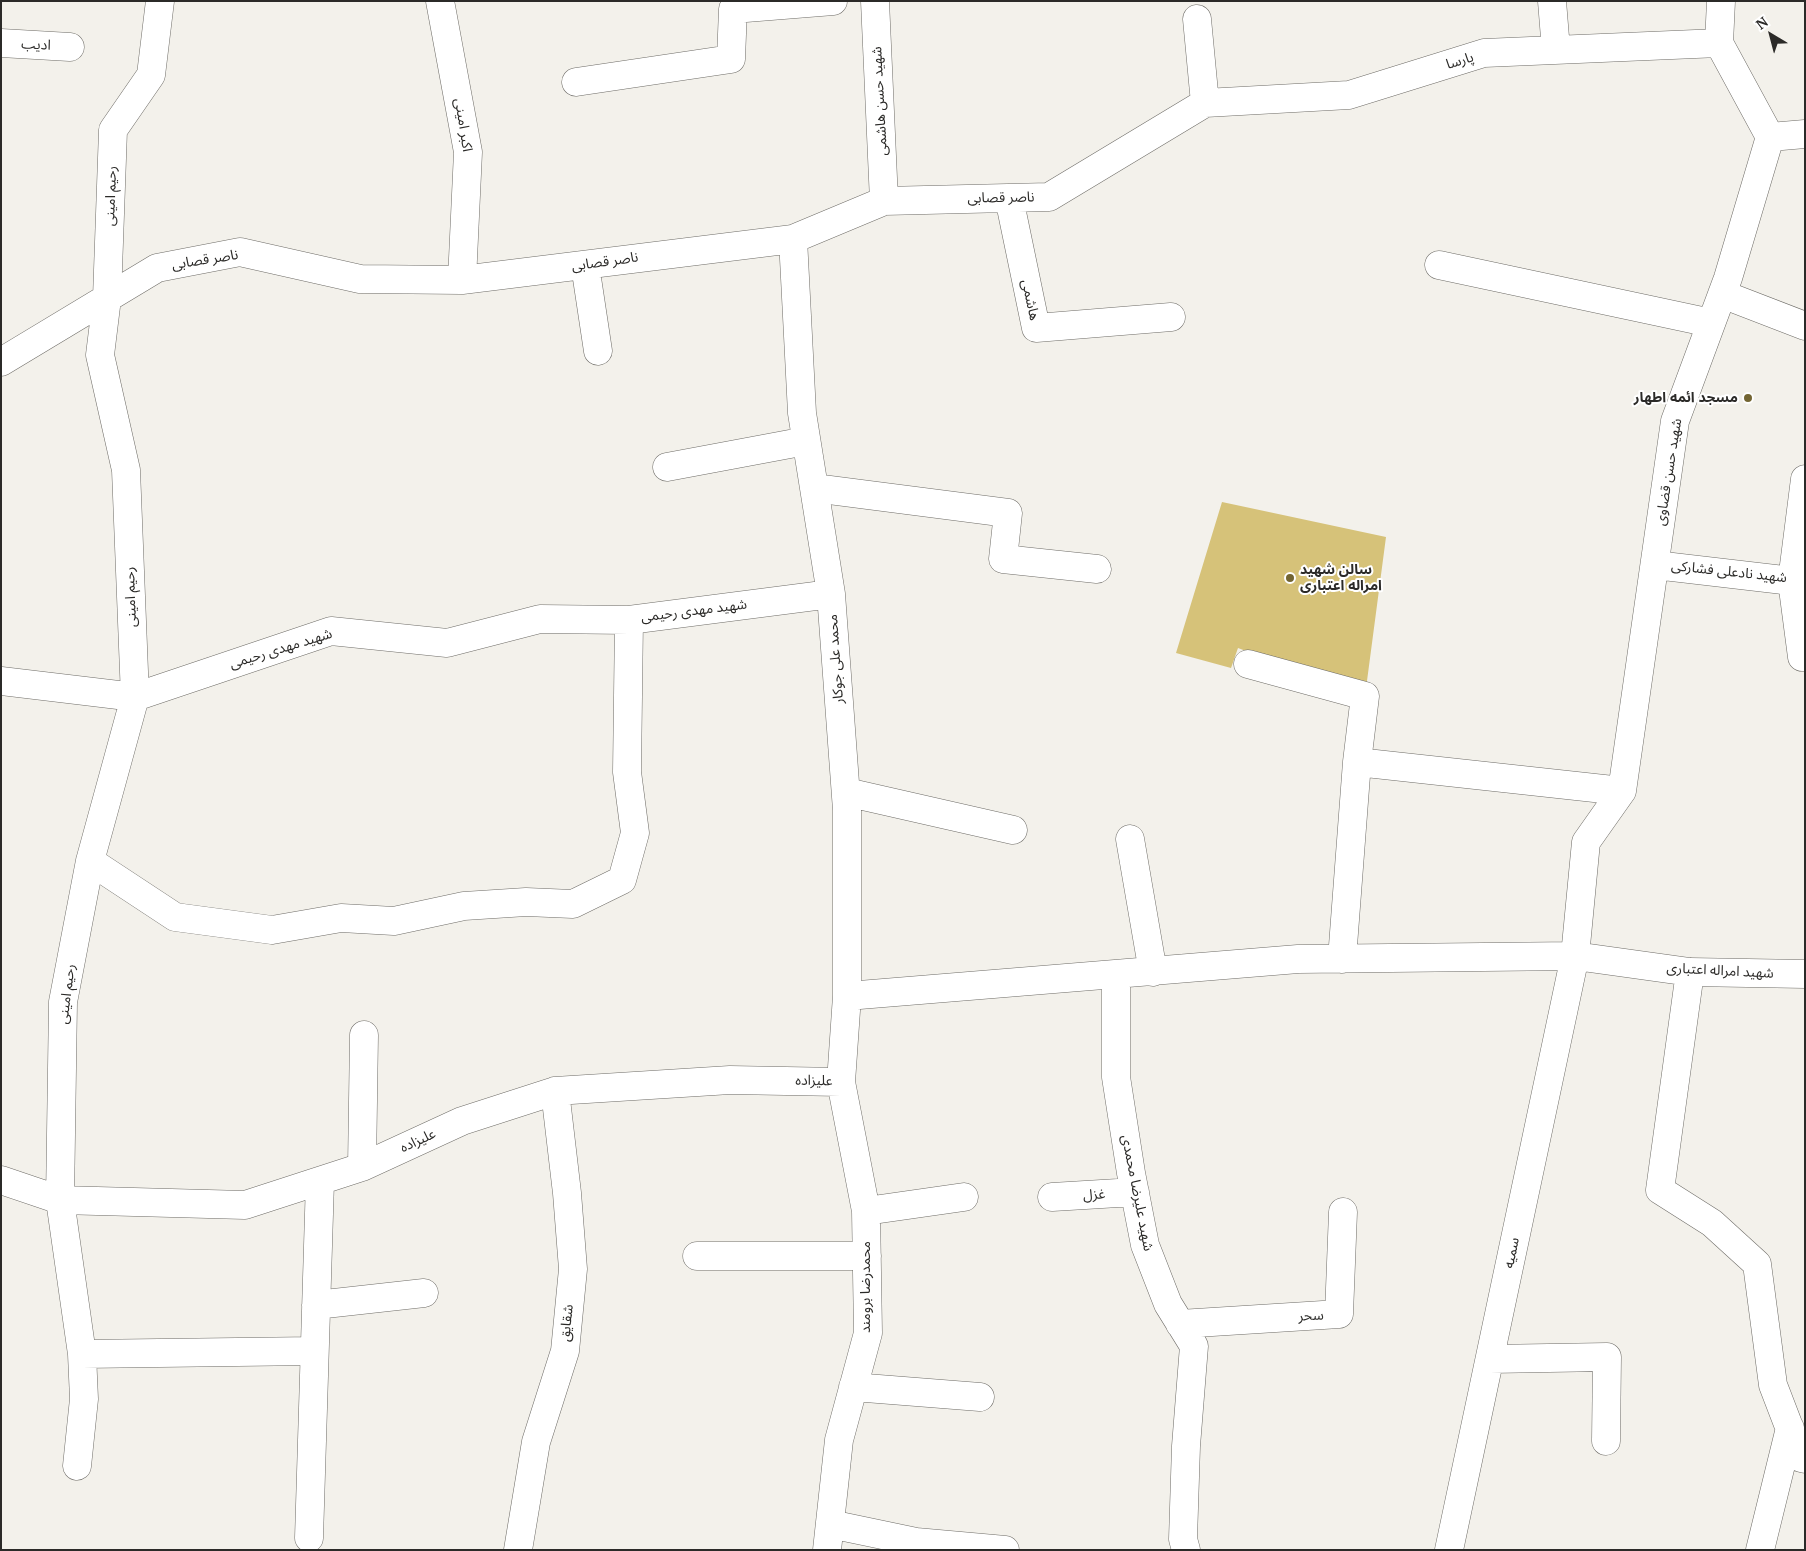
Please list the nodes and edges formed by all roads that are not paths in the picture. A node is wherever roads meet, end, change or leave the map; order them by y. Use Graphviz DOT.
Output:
graph roads {
  1 [pos="160,1"];
  2 [pos="440,1"];
  3 [pos="833,1"];
  4 [pos="875,1"];
  5 [pos="1552,1"];
  6 [pos="1721,1"];
  7 [pos="1196,19"];
  8 [pos="1,43"];
  9 [pos="1719,44"];
  10 [pos="70,47"];
  11 [pos="1556,50"];
  12 [pos="576,82"];
  13 [pos="1205,103"];
  14 [pos="1805,134"];
  15 [pos="1770,137"];
  16 [pos="1009,198"];
  17 [pos="884,201"];
  18 [pos="793,239"];
  19 [pos="584,265"];
  20 [pos="1439,265"];
  21 [pos="462,280"];
  22 [pos="1722,294"];
  23 [pos="107,298"];
  24 [pos="1171,317"];
  25 [pos="1711,323"];
  26 [pos="1805,326"];
  27 [pos="598,351"];
  28 [pos="1,362"];
  29 [pos="806,442"];
  30 [pos="666,467"];
  31 [pos="1805,479"];
  32 [pos="814,488"];
  33 [pos="1655,565"];
  34 [pos="1096,569"];
  35 [pos="1792,581"];
  36 [pos="831,594"];
  37 [pos="629,620"];
  38 [pos="1805,658"];
  39 [pos="1248,664"];
  40 [pos="1,681"];
  41 [pos="135,697"];
  42 [pos="1357,762"];
  43 [pos="1622,790"];
  44 [pos="846,792"];
  45 [pos="1013,830"];
  46 [pos="1130,839"];
  47 [pos="90,861"];
  48 [pos="1575,956"];
  49 [pos="1342,959"];
  50 [pos="1153,972"];
  51 [pos="1690,972"];
  52 [pos="1805,974"];
  53 [pos="1116,975"];
  54 [pos="847,996"];
  55 [pos="364,1035"];
  56 [pos="841,1082"];
  57 [pos="555,1092"];
  58 [pos="362,1167"];
  59 [pos="1,1180"];
  60 [pos="320,1181"];
  61 [pos="1135,1192"];
  62 [pos="964,1197"];
  63 [pos="1052,1197"];
  64 [pos="60,1200"];
  65 [pos="866,1211"];
  66 [pos="1343,1212"];
  67 [pos="697,1256"];
  68 [pos="867,1256"];
  69 [pos="424,1293"];
  70 [pos="316,1305"];
  71 [pos="1180,1324"];
  72 [pos="314,1351"];
  73 [pos="82,1354"];
  74 [pos="1490,1359"];
  75 [pos="853,1388"];
  76 [pos="980,1397"];
  77 [pos="1790,1428"];
  78 [pos="1606,1441"];
  79 [pos="1805,1459"];
  80 [pos="78,1466"];
  81 [pos="829,1537"];
  82 [pos="309,1538"];
  83 [pos="518,1550"];
  84 [pos="1005,1550"];
  85 [pos="1186,1550"];
  86 [pos="1449,1550"];
  87 [pos="1760,1550"];
  1 -- 23 [label="street, رحیم امینی"];
  2 -- 21 [label="street, اکبر امینی"];
  3 -- 12 [label="street"];
  4 -- 17 [label="street, شهید حسن هاشمی"];
  5 -- 11 [label="street"];
  6 -- 9 [label="street"];
  7 -- 13 [label="street"];
  8 -- 10 [label="street, ادیب"];
  9 -- 11 [label="street, پارسا"];
  9 -- 15 [label="street"];
  11 -- 13 [label="street, پارسا"];
  13 -- 16 [label="street, ناصر قصابی"];
  14 -- 15 [label="street"];
  15 -- 22 [label="street, شهید حسن قضاوی"];
  16 -- 17 [label="street, ناصر قصابی"];
  16 -- 24 [label="street, هاشمی"];
  17 -- 18 [label="street, ناصر قصابی"];
  18 -- 19 [label="street, ناصر قصابی"];
  18 -- 29 [label="street, محمد علی جوکار"];
  19 -- 21 [label="street, ناصر قصابی"];
  19 -- 27 [label="street"];
  20 -- 25 [label="street"];
  21 -- 23 [label="street, ناصر قصابی"];
  22 -- 25 [label="street, شهید حسن قضاوی"];
  22 -- 26 [label="street"];
  23 -- 28 [label="street, ناصر قصابی"];
  23 -- 41 [label="street, رحیم امینی"];
  25 -- 33 [label="street, شهید حسن قضاوی"];
  29 -- 30 [label="street"];
  29 -- 32 [label="street, محمد علی جوکار"];
  31 -- 35 [label="street, شهید نادعلی فشارکی"];
  32 -- 34 [label="street"];
  32 -- 36 [label="street, محمد علی جوکار"];
  33 -- 35 [label="street, شهید نادعلی فشارکی"];
  33 -- 43 [label="street, شهید حسن قضاوی"];
  35 -- 38 [label="street"];
  36 -- 37 [label="street, شهید مهدی رحیمی"];
  36 -- 44 [label="street, محمد علی جوکار"];
  37 -- 41 [label="street, شهید مهدی رحیمی"];
  37 -- 47 [label="street"];
  39 -- 42 [label="street"];
  40 -- 41 [label="street, شهید مهدی رحیمی"];
  41 -- 47 [label="street, رحیم امینی"];
  42 -- 43 [label="street"];
  42 -- 49 [label="street"];
  43 -- 48 [label="street, شهید حسن قضاوی"];
  44 -- 45 [label="street"];
  44 -- 54 [label="street, محمد علی جوکار"];
  46 -- 50 [label="street"];
  47 -- 64 [label="street, رحیم امینی"];
  48 -- 49 [label="street, شهید امراله اعتباری"];
  48 -- 51 [label="street, شهید امراله اعتباری"];
  48 -- 74 [label="street, سمیه"];
  49 -- 50 [label="street, شهید امراله اعتباری"];
  50 -- 53 [label="street, شهید امراله اعتباری"];
  51 -- 52 [label="street, شهید امراله اعتباری"];
  51 -- 77 [label="street"];
  53 -- 54 [label="street, شهید امراله اعتباری"];
  53 -- 61 [label="street, شهید علیرضا محمدی"];
  54 -- 56 [label="street, محمد علی جوکار"];
  55 -- 58 [label="street"];
  56 -- 57 [label="street, علیزاده"];
  56 -- 65 [label="street, محمدرضا برومند"];
  57 -- 58 [label="street, علیزاده"];
  57 -- 83 [label="street, شقایق"];
  58 -- 60 [label="street, علیزاده"];
  59 -- 64 [label="street, علیزاده"];
  60 -- 64 [label="street, علیزاده"];
  60 -- 70 [label="street"];
  61 -- 63 [label="street, غزل"];
  61 -- 71 [label="street, شهید علیرضا محمدی"];
  62 -- 65 [label="street"];
  64 -- 73 [label="street, رحیم امینی"];
  65 -- 68 [label="street, محمدرضا برومند"];
  66 -- 71 [label="street, سحر"];
  67 -- 68 [label="street"];
  68 -- 75 [label="street, محمدرضا برومند"];
  69 -- 70 [label="street"];
  70 -- 72 [label="street"];
  71 -- 85 [label="street, شهید علیرضا محمدی"];
  72 -- 73 [label="street"];
  72 -- 82 [label="street"];
  73 -- 80 [label="street, رحیم امینی"];
  74 -- 78 [label="street"];
  74 -- 86 [label="street, سمیه"];
  75 -- 76 [label="street"];
  75 -- 81 [label="street, محمدرضا برومند"];
  77 -- 79 [label="street"];
  77 -- 87 [label="street"];
  81 -- 84 [label="street"];
}
